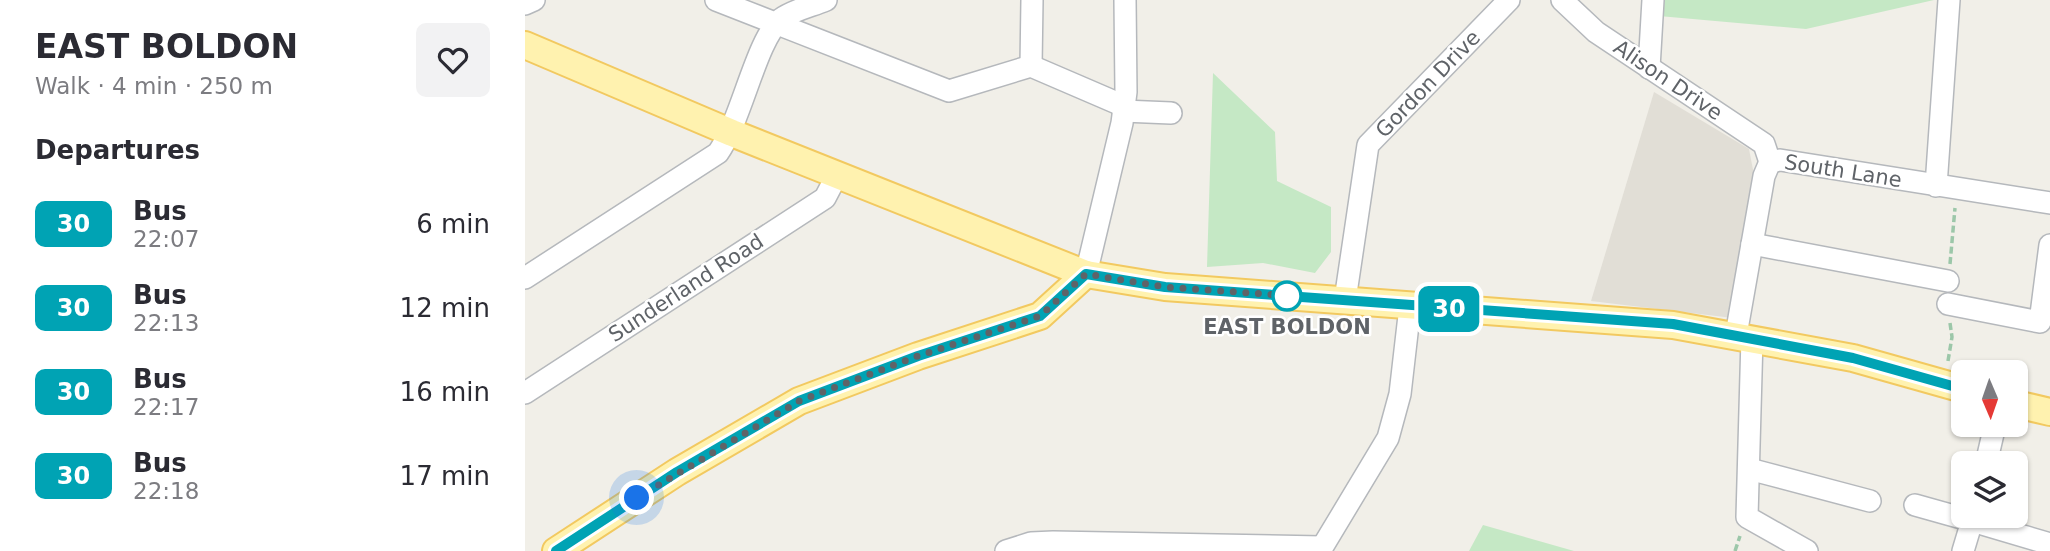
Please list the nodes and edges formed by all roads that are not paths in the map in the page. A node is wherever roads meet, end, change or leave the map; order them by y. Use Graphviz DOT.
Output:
graph roads {
  1 [pos="534,0"];
  2 [pos="716,0"];
  3 [pos="826,0"];
  4 [pos="1032,0"];
  5 [pos="1125,0"];
  6 [pos="1509,0"];
  7 [pos="1562,0"];
  8 [pos="1653,0"];
  9 [pos="1949,0"];
  10 [pos="525,4"];
  11 [pos="776,25"];
  12 [pos="525,45"];
  13 [pos="1031,66"];
  14 [pos="1649,68"];
  15 [pos="1124,109"];
  16 [pos="1171,113"];
  17 [pos="732,133"];
  18 [pos="1770,162"];
  19 [pos="837,176"];
  20 [pos="1936,186"];
  21 [pos="2050,203"];
  22 [pos="1752,243"];
  23 [pos="2050,245"];
  24 [pos="1086,274"];
  25 [pos="525,278"];
  26 [pos="1948,281"];
  27 [pos="1345,300"];
  28 [pos="1948,304"];
  29 [pos="1410,307"];
  30 [pos="1744,337"];
  31 [pos="1951,386"];
  32 [pos="525,393"];
  33 [pos="2028,407"];
  34 [pos="2050,412"];
  35 [pos="1749,469"];
  36 [pos="1870,501"];
  37 [pos="1915,505"];
  38 [pos="1951,513"];
  39 [pos="1970,528"];
  40 [pos="1989,528"];
  41 [pos="2011,542"];
  42 [pos="2050,544"];
  43 [pos="1321,549"];
  44 [pos="556,551"];
  45 [pos="1006,551"];
  46 [pos="1807,551"];
  47 [pos="1963,551"];
  1 -- 10 [label="street"];
  2 -- 11 [label="street"];
  3 -- 11 [label="street"];
  4 -- 13 [label="street"];
  5 -- 15 [label="street"];
  6 -- 27 [label="street, Gordon Drive"];
  7 -- 14 [label="street, Alison Drive"];
  8 -- 14 [label="street"];
  9 -- 20 [label="street"];
  11 -- 13 [label="street"];
  11 -- 17 [label="street"];
  12 -- 17 [label="main road"];
  13 -- 15 [label="street"];
  14 -- 18 [label="street, Alison Drive"];
  15 -- 16 [label="street"];
  15 -- 24 [label="street"];
  17 -- 19 [label="main road"];
  17 -- 25 [label="street"];
  18 -- 20 [label="street, South Lane"];
  18 -- 22 [label="street, South Lane"];
  19 -- 24 [label="main road"];
  19 -- 32 [label="street, Sunderland Road"];
  20 -- 21 [label="street, South Lane"];
  22 -- 26 [label="street"];
  22 -- 30 [label="street, South Lane"];
  23 -- 28 [label="street"];
  24 -- 27 [label="main road"];
  24 -- 44 [label="main road"];
  27 -- 29 [label="main road"];
  29 -- 30 [label="main road"];
  29 -- 43 [label="street"];
  30 -- 31 [label="main road"];
  30 -- 35 [label="street, South Lane"];
  33 -- 34 [label="main road"];
  35 -- 36 [label="street"];
  35 -- 46 [label="street, South Lane"];
  37 -- 38 [label="street"];
  39 -- 47 [label="street"];
  40 -- 41 [label="street"];
  41 -- 42 [label="street"];
  43 -- 45 [label="street"];
}
